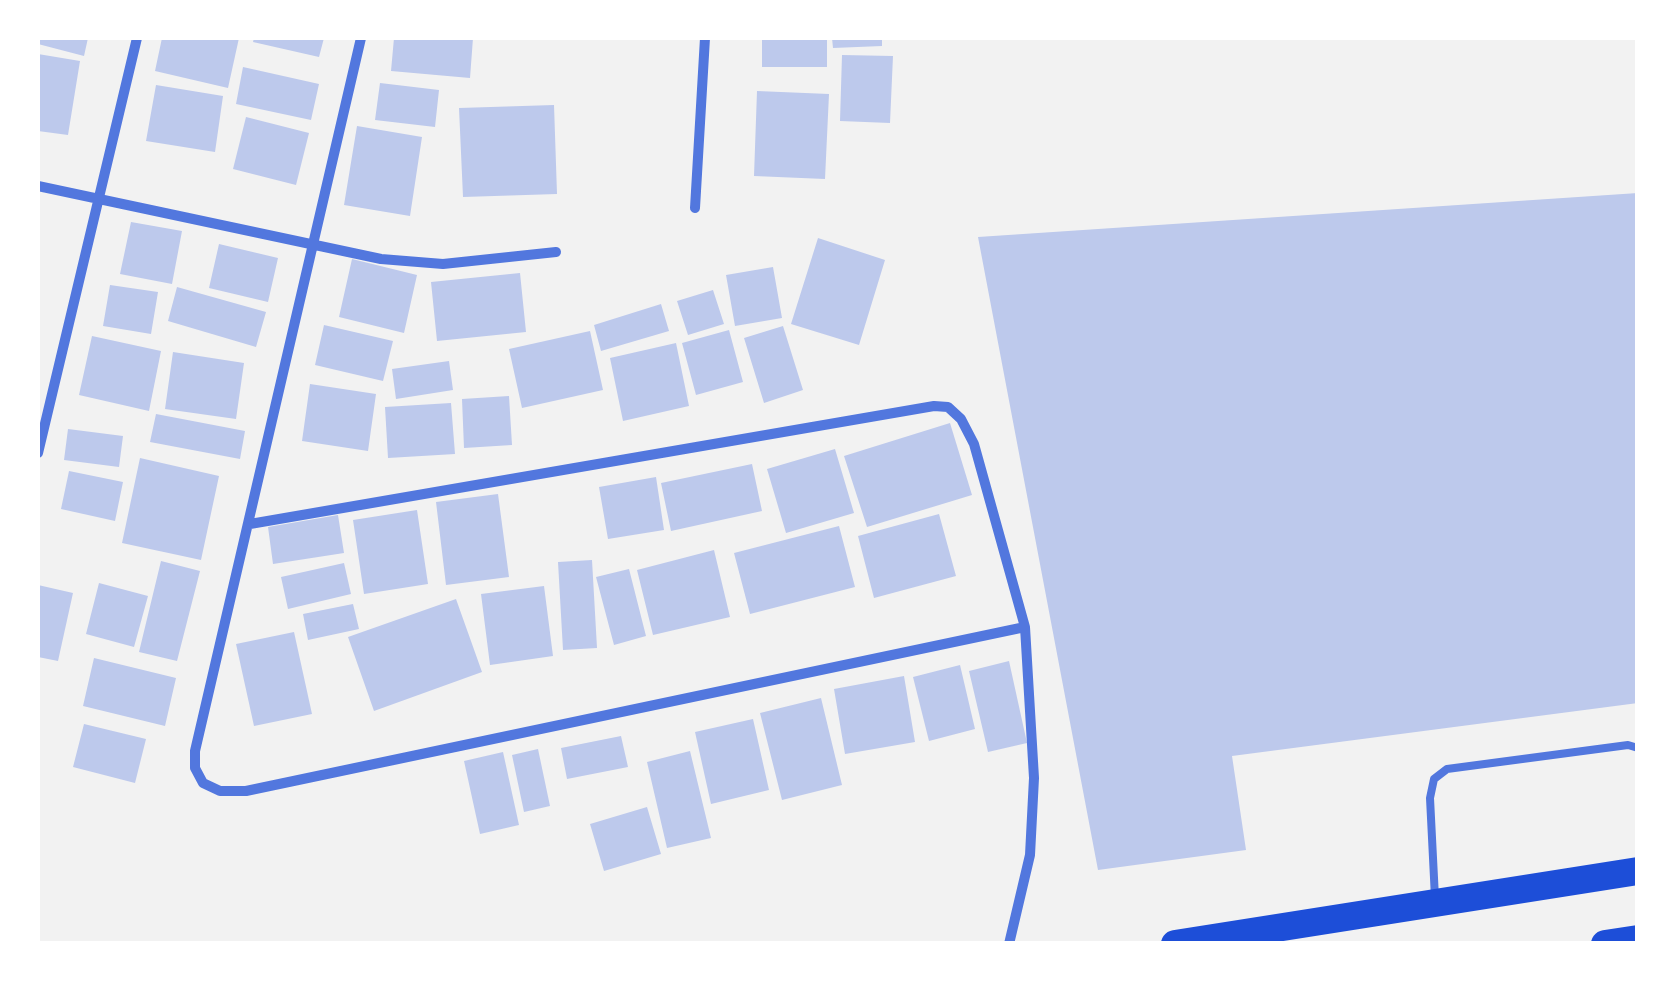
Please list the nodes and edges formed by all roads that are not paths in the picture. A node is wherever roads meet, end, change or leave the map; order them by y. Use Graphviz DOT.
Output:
graph roads {
  1 [pos="136,38"];
  2 [pos="362,38"];
  3 [pos="705,38"];
  4 [pos="38,186"];
  5 [pos="96,199"];
  6 [pos="695,208"];
  7 [pos="310,247"];
  8 [pos="556,252"];
  9 [pos="38,454"];
  10 [pos="250,524"];
  11 [pos="1024,626"];
  12 [pos="1638,748"];
  13 [pos="1638,871"];
  14 [pos="1435,902"];
  15 [pos="1638,938"];
  16 [pos="1009,944"];
  17 [pos="1176,944"];
  18 [pos="1604,944"];
  1 -- 5 [label="street"];
  2 -- 7 [label="street"];
  3 -- 6 [label="street"];
  4 -- 5 [label="street"];
  5 -- 7 [label="street"];
  5 -- 9 [label="street"];
  7 -- 8 [label="street"];
  7 -- 10 [label="street"];
  10 -- 11 [label="street"];
  10 -- 11 [label="street"];
  11 -- 16 [label="street"];
  12 -- 14 [label="lane"];
  13 -- 14 [label="highway"];
  14 -- 17 [label="highway"];
  15 -- 18 [label="highway"];
}
